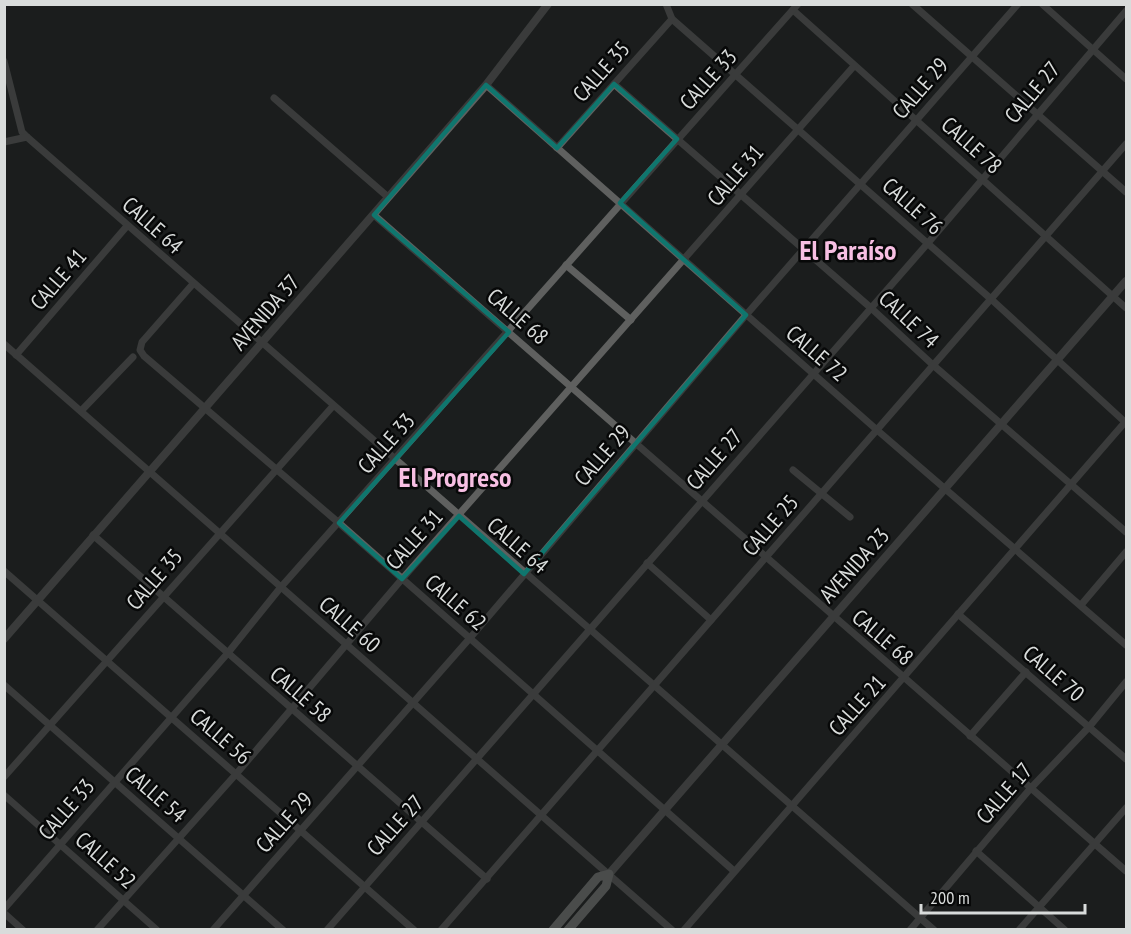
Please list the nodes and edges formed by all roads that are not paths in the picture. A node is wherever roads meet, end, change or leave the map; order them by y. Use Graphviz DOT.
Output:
graph roads {
  1 [pos="548,4"];
  2 [pos="666,4"];
  3 [pos="912,4"];
  4 [pos="1018,4"];
  5 [pos="1042,4"];
  6 [pos="795,7"];
  7 [pos="1126,11"];
  8 [pos="672,19"];
  9 [pos="1092,49"];
  10 [pos="972,56"];
  11 [pos="4,61"];
  12 [pos="854,66"];
  13 [pos="737,75"];
  14 [pos="1126,79"];
  15 [pos="614,84"];
  16 [pos="486,85"];
  17 [pos="274,98"];
  18 [pos="1038,113"];
  19 [pos="916,119"];
  20 [pos="798,129"];
  21 [pos="27,137"];
  22 [pos="677,139"];
  23 [pos="4,142"];
  24 [pos="1126,144"];
  25 [pos="557,148"];
  26 [pos="1103,171"];
  27 [pos="982,178"];
  28 [pos="861,184"];
  29 [pos="1126,192"];
  30 [pos="742,195"];
  31 [pos="388,197"];
  32 [pos="620,203"];
  33 [pos="374,215"];
  34 [pos="127,226"];
  35 [pos="1046,236"];
  36 [pos="928,243"];
  37 [pos="803,249"];
  38 [pos="684,261"];
  39 [pos="567,265"];
  40 [pos="1126,281"];
  41 [pos="192,285"];
  42 [pos="1114,296"];
  43 [pos="991,299"];
  44 [pos="871,308"];
  45 [pos="1126,308"];
  46 [pos="746,315"];
  47 [pos="631,320"];
  48 [pos="509,332"];
  49 [pos="261,343"];
  50 [pos="4,344"];
  51 [pos="16,355"];
  52 [pos="133,357"];
  53 [pos="1057,360"];
  54 [pos="933,365"];
  55 [pos="813,374"];
  56 [pos="572,387"];
  57 [pos="333,406"];
  58 [pos="206,407"];
  59 [pos="81,411"];
  60 [pos="1126,422"];
  61 [pos="1002,425"];
  62 [pos="877,430"];
  63 [pos="636,443"];
  64 [pos="394,460"];
  65 [pos="276,468"];
  66 [pos="793,470"];
  67 [pos="150,472"];
  68 [pos="1071,483"];
  69 [pos="948,489"];
  70 [pos="821,494"];
  71 [pos="703,500"];
  72 [pos="459,516"];
  73 [pos="849,517"];
  74 [pos="339,523"];
  75 [pos="219,532"];
  76 [pos="1126,532"];
  77 [pos="93,536"];
  78 [pos="1014,547"];
  79 [pos="1126,552"];
  80 [pos="765,558"];
  81 [pos="647,563"];
  82 [pos="4,571"];
  83 [pos="524,574"];
  84 [pos="402,579"];
  85 [pos="281,587"];
  86 [pos="163,595"];
  87 [pos="38,600"];
  88 [pos="1081,605"];
  89 [pos="958,614"];
  90 [pos="833,617"];
  91 [pos="711,620"];
  92 [pos="588,630"];
  93 [pos="470,638"];
  94 [pos="4,639"];
  95 [pos="346,644"];
  96 [pos="1126,645"];
  97 [pos="228,654"];
  98 [pos="107,660"];
  99 [pos="1026,672"];
  100 [pos="904,679"];
  101 [pos="1126,682"];
  102 [pos="4,686"];
  103 [pos="653,687"];
  104 [pos="533,694"];
  105 [pos="414,702"];
  106 [pos="291,708"];
  107 [pos="171,717"];
  108 [pos="49,724"];
  109 [pos="1089,727"];
  110 [pos="970,736"];
  111 [pos="722,746"];
  112 [pos="597,750"];
  113 [pos="477,758"];
  114 [pos="1126,759"];
  115 [pos="358,766"];
  116 [pos="237,773"];
  117 [pos="4,777"];
  118 [pos="114,781"];
  119 [pos="1030,789"];
  120 [pos="4,795"];
  121 [pos="792,806"];
  122 [pos="1126,808"];
  123 [pos="665,811"];
  124 [pos="540,814"];
  125 [pos="422,822"];
  126 [pos="300,830"];
  127 [pos="177,837"];
  128 [pos="60,843"];
  129 [pos="1094,843"];
  130 [pos="976,851"];
  131 [pos="734,871"];
  132 [pos="1126,871"];
  133 [pos="609,874"];
  134 [pos="487,879"];
  135 [pos="364,886"];
  136 [pos="244,895"];
  137 [pos="123,899"];
  138 [pos="1039,907"];
  139 [pos="4,911"];
  140 [pos="921,918"];
  141 [pos="23,930"];
  142 [pos="97,930"];
  143 [pos="157,930"];
  144 [pos="213,930"];
  145 [pos="283,930"];
  146 [pos="327,930"];
  147 [pos="414,930"];
  148 [pos="441,930"];
  149 [pos="552,930"];
  150 [pos="568,930"];
  151 [pos="672,930"];
  152 [pos="684,930"];
  153 [pos="910,930"];
  154 [pos="934,930"];
  155 [pos="1019,930"];
  156 [pos="1065,930"];
  1 -- 16 [label="street, AVENIDA 37"];
  2 -- 8 [label="street"];
  3 -- 10 [label="street"];
  4 -- 10 [label="street, CALLE 29"];
  5 -- 9 [label="street"];
  6 -- 12 [label="street, CALLE 78"];
  6 -- 13 [label="street, CALLE 33"];
  7 -- 9 [label="street, CALLE 27"];
  8 -- 13 [label="street, CALLE 76"];
  8 -- 15 [label="street, CALLE 35"];
  9 -- 14 [label="street"];
  9 -- 18 [label="street, CALLE 27"];
  10 -- 18 [label="street"];
  10 -- 19 [label="street, CALLE 29"];
  11 -- 21 [label="street"];
  12 -- 19 [label="street, CALLE 78"];
  12 -- 20 [label="street, CALLE 31"];
  13 -- 20 [label="street, CALLE 76"];
  13 -- 22 [label="street, CALLE 33"];
  15 -- 22 [label="street, CALLE 74"];
  15 -- 25 [label="street, CALLE 35"];
  16 -- 25 [label="street, CALLE 72"];
  16 -- 31 [label="street, AVENIDA 37"];
  17 -- 31 [label="street"];
  18 -- 26 [label="street"];
  18 -- 27 [label="street, CALLE 27"];
  19 -- 27 [label="street, CALLE 78"];
  19 -- 28 [label="street, CALLE 29"];
  20 -- 28 [label="street, CALLE 76"];
  20 -- 30 [label="street, CALLE 31"];
  21 -- 23 [label="street"];
  21 -- 34 [label="street, CALLE 64"];
  22 -- 30 [label="street, CALLE 74"];
  22 -- 32 [label="street, CALLE 33"];
  24 -- 26 [label="street, CALLE 25"];
  25 -- 32 [label="street, CALLE 72"];
  26 -- 29 [label="street"];
  26 -- 35 [label="street, CALLE 25"];
  27 -- 35 [label="street, CALLE 78"];
  27 -- 36 [label="street, CALLE 27"];
  28 -- 36 [label="street, CALLE 76"];
  28 -- 37 [label="street, CALLE 29"];
  30 -- 37 [label="street, CALLE 74"];
  30 -- 38 [label="street, CALLE 31"];
  31 -- 33 [label="street, AVENIDA 37"];
  32 -- 38 [label="street, CALLE 72"];
  32 -- 39 [label="street, CALLE 33"];
  33 -- 48 [label="street, CALLE 68"];
  33 -- 49 [label="street, AVENIDA 37"];
  34 -- 41 [label="street, CALLE 64"];
  34 -- 51 [label="street, CALLE 41"];
  35 -- 42 [label="street, CALLE 78"];
  35 -- 43 [label="street, CALLE 25"];
  36 -- 43 [label="street, CALLE 76"];
  36 -- 44 [label="street, CALLE 27"];
  37 -- 44 [label="street, CALLE 74"];
  37 -- 46 [label="street, CALLE 29"];
  38 -- 46 [label="street, CALLE 72"];
  38 -- 47 [label="street, CALLE 31"];
  39 -- 47 [label="street"];
  39 -- 48 [label="street, CALLE 33"];
  40 -- 42 [label="street, AVENIDA 23"];
  41 -- 49 [label="street, CALLE 64"];
  41 -- 58 [label="street, CALLE 62"];
  42 -- 45 [label="street, CALLE 78"];
  42 -- 53 [label="street, AVENIDA 23"];
  43 -- 53 [label="street, CALLE 76"];
  43 -- 54 [label="street, CALLE 25"];
  44 -- 54 [label="street, CALLE 74"];
  44 -- 55 [label="street, CALLE 27"];
  46 -- 55 [label="street, CALLE 72"];
  46 -- 63 [label="street, CALLE 29"];
  47 -- 56 [label="street, CALLE 31"];
  48 -- 56 [label="street, CALLE 68"];
  48 -- 64 [label="street, CALLE 33"];
  49 -- 57 [label="street, CALLE 64"];
  49 -- 58 [label="street, AVENIDA 37"];
  50 -- 51 [label="street, CALLE 60"];
  51 -- 59 [label="street, CALLE 60"];
  52 -- 59 [label="street"];
  53 -- 60 [label="street, CALLE 76"];
  53 -- 61 [label="street, AVENIDA 23"];
  54 -- 61 [label="street, CALLE 74"];
  54 -- 62 [label="street, CALLE 25"];
  55 -- 62 [label="street, CALLE 72"];
  55 -- 71 [label="street, CALLE 27"];
  56 -- 63 [label="street, CALLE 68"];
  56 -- 72 [label="street, CALLE 31"];
  57 -- 64 [label="street, CALLE 64"];
  57 -- 65 [label="street, CALLE 35"];
  58 -- 65 [label="street, CALLE 62"];
  58 -- 67 [label="street, AVENIDA 37"];
  59 -- 67 [label="street, CALLE 60"];
  60 -- 68 [label="street, CALLE 21"];
  61 -- 68 [label="street, CALLE 74"];
  61 -- 69 [label="street, AVENIDA 23"];
  62 -- 69 [label="street, CALLE 72"];
  62 -- 70 [label="street, CALLE 25"];
  63 -- 71 [label="street, CALLE 68"];
  63 -- 83 [label="street, CALLE 29"];
  64 -- 72 [label="street, CALLE 64"];
  64 -- 74 [label="street, CALLE 33"];
  65 -- 74 [label="street, CALLE 62"];
  65 -- 75 [label="street, CALLE 35"];
  66 -- 70 [label="street"];
  67 -- 75 [label="street, CALLE 60"];
  67 -- 77 [label="street, AVENIDA 37"];
  68 -- 76 [label="street, CALLE 74"];
  68 -- 78 [label="street, CALLE 21"];
  69 -- 78 [label="street, CALLE 72"];
  69 -- 90 [label="street, AVENIDA 23"];
  70 -- 73 [label="street"];
  70 -- 80 [label="street, CALLE 25"];
  71 -- 80 [label="street, CALLE 68"];
  71 -- 81 [label="street, CALLE 27"];
  72 -- 83 [label="street, CALLE 64"];
  72 -- 84 [label="street, CALLE 31"];
  74 -- 84 [label="street, CALLE 62"];
  74 -- 85 [label="street, CALLE 33"];
  75 -- 85 [label="street, CALLE 60"];
  75 -- 86 [label="street, CALLE 35"];
  77 -- 86 [label="street, CALLE 58"];
  77 -- 87 [label="street, AVENIDA 37"];
  78 -- 88 [label="street, CALLE 72"];
  78 -- 89 [label="street, CALLE 21"];
  79 -- 88 [label="street"];
  80 -- 90 [label="street, CALLE 68"];
  80 -- 91 [label="street, CALLE 25"];
  81 -- 91 [label="street"];
  81 -- 92 [label="street, CALLE 27"];
  82 -- 87 [label="street, CALLE 56"];
  83 -- 92 [label="street, CALLE 64"];
  83 -- 93 [label="street, CALLE 29"];
  84 -- 93 [label="street, CALLE 62"];
  84 -- 95 [label="street, CALLE 31"];
  85 -- 95 [label="street, CALLE 60"];
  85 -- 97 [label="street, CALLE 33"];
  86 -- 97 [label="street, CALLE 58"];
  86 -- 98 [label="street, CALLE 35"];
  87 -- 94 [label="street, AVENIDA 37"];
  87 -- 98 [label="street, CALLE 56"];
  88 -- 96 [label="street, CALLE 72"];
  89 -- 99 [label="street, CALLE 70"];
  89 -- 100 [label="street, CALLE 21"];
  90 -- 100 [label="street, CALLE 68"];
  90 -- 111 [label="street, AVENIDA 23"];
  91 -- 103 [label="street, CALLE 25"];
  92 -- 103 [label="street, CALLE 64"];
  92 -- 104 [label="street, CALLE 27"];
  93 -- 104 [label="street, CALLE 62"];
  93 -- 105 [label="street, CALLE 29"];
  95 -- 105 [label="street, CALLE 60"];
  95 -- 106 [label="street, CALLE 31"];
  97 -- 106 [label="street, CALLE 58"];
  97 -- 107 [label="street, CALLE 33"];
  98 -- 107 [label="street, CALLE 56"];
  98 -- 108 [label="street, CALLE 35"];
  99 -- 109 [label="street, CALLE 70"];
  99 -- 110 [label="street"];
  100 -- 110 [label="street, CALLE 68"];
  100 -- 121 [label="street, CALLE 21"];
  101 -- 109 [label="street, CALLE 17"];
  102 -- 108 [label="street, CALLE 54"];
  103 -- 111 [label="street, CALLE 64"];
  103 -- 112 [label="street, CALLE 25"];
  104 -- 112 [label="street, CALLE 62"];
  104 -- 113 [label="street, CALLE 27"];
  105 -- 113 [label="street, CALLE 60"];
  105 -- 115 [label="street, CALLE 29"];
  106 -- 115 [label="street, CALLE 58"];
  106 -- 116 [label="street, CALLE 31"];
  107 -- 116 [label="street, CALLE 56"];
  107 -- 118 [label="street, CALLE 33"];
  108 -- 117 [label="street, CALLE 35"];
  108 -- 118 [label="street, CALLE 54"];
  109 -- 114 [label="street, CALLE 70"];
  109 -- 119 [label="street, CALLE 17"];
  110 -- 119 [label="street, CALLE 68"];
  111 -- 121 [label="street, CALLE 64"];
  111 -- 123 [label="street, AVENIDA 23"];
  112 -- 123 [label="street, CALLE 62"];
  112 -- 124 [label="street, CALLE 25"];
  113 -- 124 [label="street, CALLE 60"];
  113 -- 125 [label="street, CALLE 27"];
  115 -- 125 [label="street, CALLE 58"];
  115 -- 126 [label="street, CALLE 29"];
  116 -- 126 [label="street, CALLE 56"];
  116 -- 127 [label="street, CALLE 31"];
  118 -- 127 [label="street, CALLE 54"];
  118 -- 128 [label="street, CALLE 33"];
  119 -- 129 [label="street, CALLE 68"];
  119 -- 130 [label="street, CALLE 17"];
  120 -- 128 [label="street, CALLE 52"];
  121 -- 131 [label="street, CALLE 21"];
  121 -- 140 [label="street, CALLE 64"];
  122 -- 129 [label="street"];
  123 -- 131 [label="street, CALLE 62"];
  123 -- 133 [label="street, AVENIDA 23"];
  124 -- 133 [label="street, CALLE 60"];
  124 -- 134 [label="street, CALLE 25"];
  125 -- 134 [label="street, CALLE 58"];
  125 -- 135 [label="street, CALLE 27"];
  126 -- 135 [label="street, CALLE 56"];
  126 -- 136 [label="street, CALLE 29"];
  127 -- 136 [label="street, CALLE 54"];
  127 -- 137 [label="street, CALLE 31"];
  128 -- 137 [label="street, CALLE 52"];
  128 -- 139 [label="street, CALLE 33"];
  129 -- 132 [label="street, CALLE 68"];
  129 -- 138 [label="street"];
  130 -- 138 [label="street"];
  130 -- 140 [label="street, CALLE 17"];
  131 -- 152 [label="street, CALLE 21"];
  133 -- 149 [label="main road, AVENIDA 23"];
  133 -- 150 [label="main road, AVENIDA 23"];
  133 -- 151 [label="street, CALLE 60"];
  134 -- 148 [label="street, CALLE 25"];
  135 -- 146 [label="street, CALLE 27"];
  135 -- 147 [label="street, CALLE 56"];
  136 -- 144 [label="street, CALLE 29"];
  136 -- 145 [label="street, CALLE 54"];
  137 -- 142 [label="street, CALLE 31"];
  137 -- 143 [label="street, CALLE 52"];
  138 -- 155 [label="street"];
  138 -- 156 [label="street"];
  139 -- 141 [label="street"];
  140 -- 153 [label="street, CALLE 17"];
  140 -- 154 [label="street, CALLE 64"];
}
